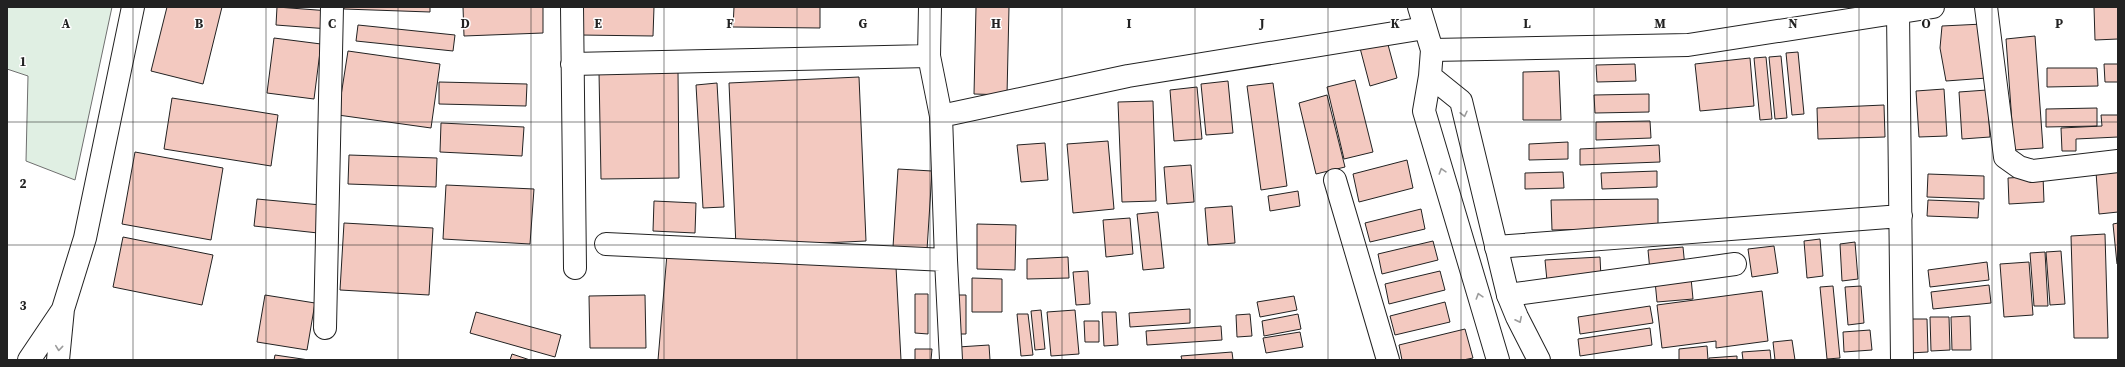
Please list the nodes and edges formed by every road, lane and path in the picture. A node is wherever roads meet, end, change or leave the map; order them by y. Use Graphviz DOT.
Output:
graph roads {
  1 [pos="133,7"];
  2 [pos="332,7"];
  3 [pos="572,7"];
  4 [pos="930,7"];
  5 [pos="1419,7"];
  6 [pos="1933,7"];
  7 [pos="1986,7"];
  8 [pos="1898,12"];
  9 [pos="1425,28"];
  10 [pos="1432,50"];
  11 [pos="929,56"];
  12 [pos="572,64"];
  13 [pos="1430,76"];
  14 [pos="941,116"];
  15 [pos="2118,162"];
  16 [pos="1334,180"];
  17 [pos="1901,216"];
  18 [pos="606,244"];
  19 [pos="1496,247"];
  20 [pos="946,260"];
  21 [pos="1735,264"];
  22 [pos="575,268"];
  23 [pos="1508,295"];
  24 [pos="64,309"];
  25 [pos="325,328"];
  26 [pos="29,360"];
  27 [pos="58,360"];
  28 [pos="951,360"];
  29 [pos="1388,360"];
  30 [pos="1498,360"];
  31 [pos="1539,360"];
  32 [pos="1902,360"];
  1 -- 24 [label="street"];
  2 -- 25 [label="street"];
  3 -- 12 [label="street"];
  4 -- 11 [label="street"];
  5 -- 9 [label="street"];
  6 -- 8 [label="street"];
  7 -- 15 [label="street"];
  8 -- 10 [label="street"];
  8 -- 17 [label="street"];
  9 -- 10 [label="street"];
  9 -- 14 [label="street"];
  10 -- 13 [label="street"];
  11 -- 12 [label="street"];
  11 -- 14 [label="street"];
  12 -- 22 [label="street"];
  13 -- 19 [label="street, one-way"];
  30 -- 13 [label="street, one-way"];
  14 -- 20 [label="street"];
  16 -- 29 [label="street"];
  17 -- 19 [label="street"];
  17 -- 32 [label="street"];
  18 -- 20 [label="street"];
  19 -- 23 [label="street"];
  20 -- 28 [label="street"];
  21 -- 23 [label="street"];
  23 -- 31 [label="street, one-way"];
  24 -- 26 [label="street"];
  24 -- 27 [label="street, one-way"];
}
